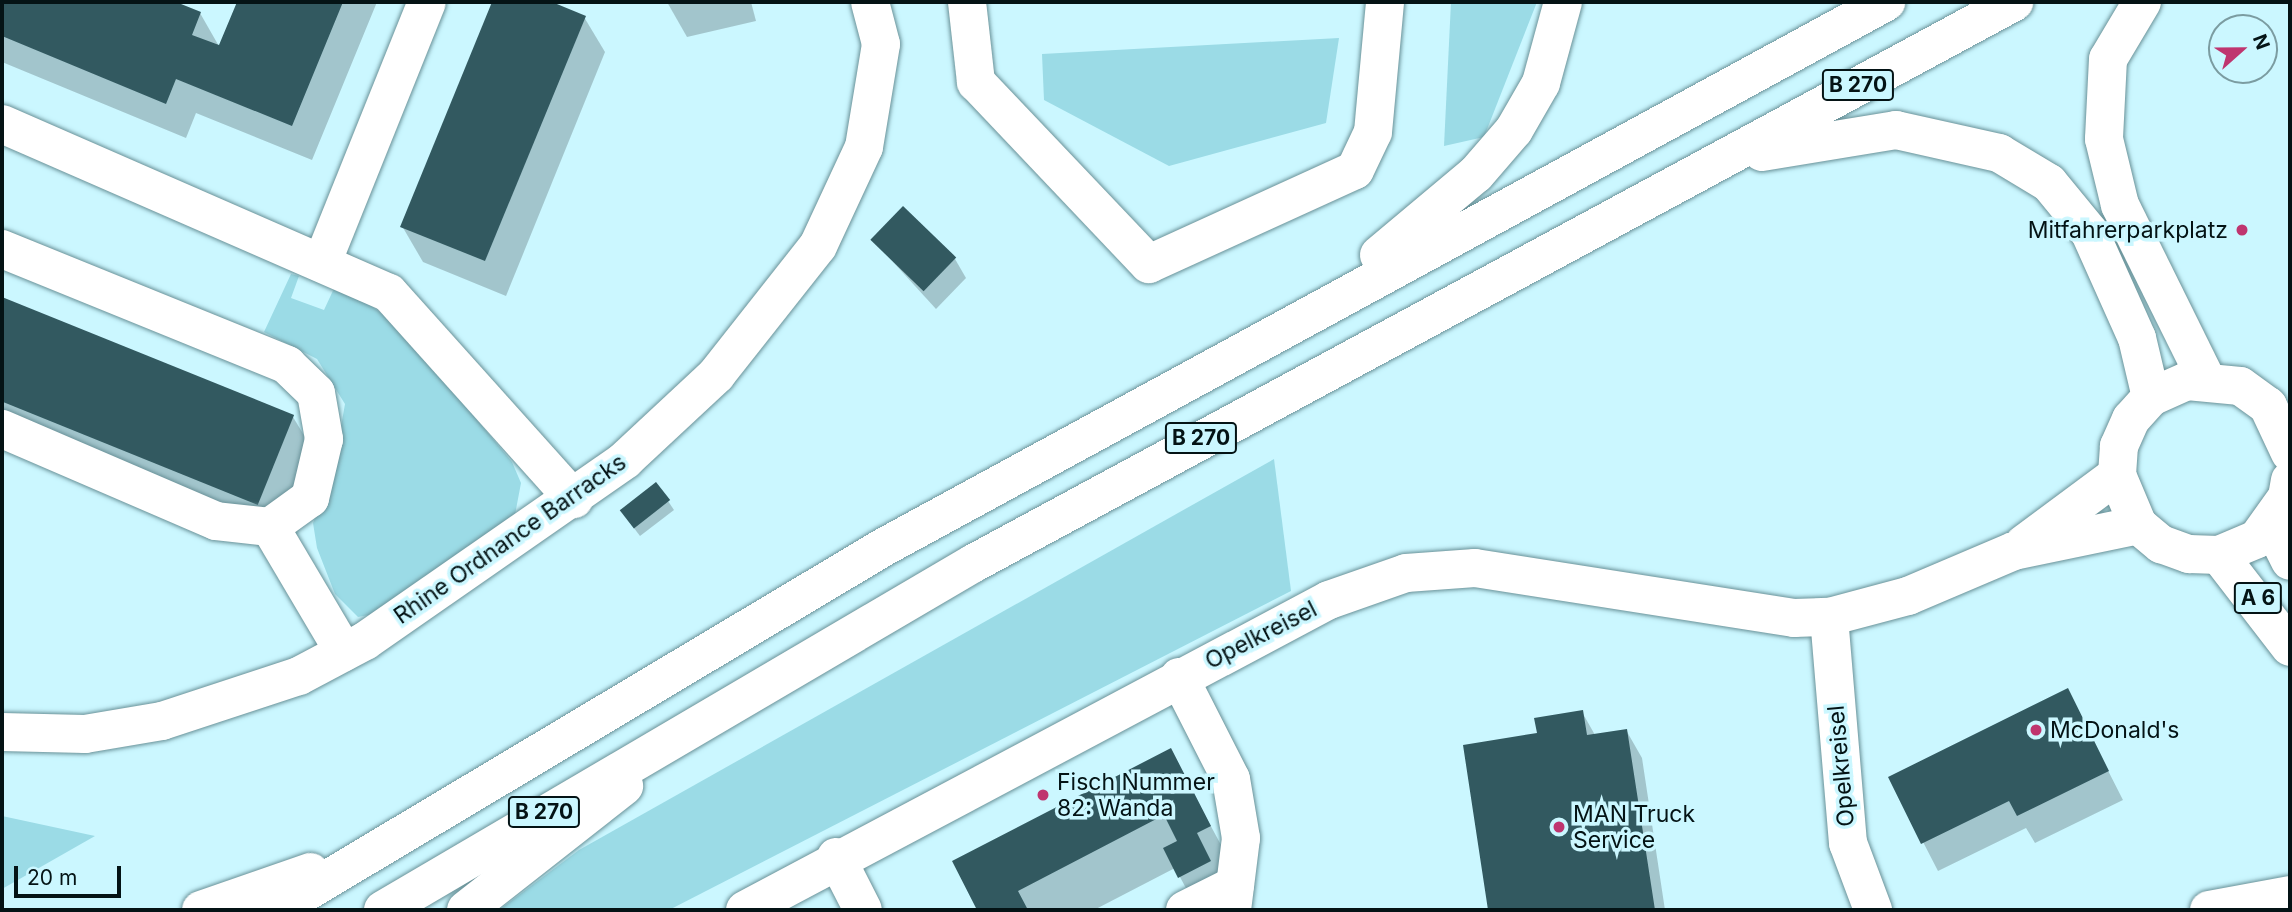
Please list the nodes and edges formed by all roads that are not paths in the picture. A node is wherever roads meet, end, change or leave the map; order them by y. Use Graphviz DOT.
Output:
graph roads {
  1 [pos="427,2"];
  2 [pos="870,2"];
  3 [pos="884,2"];
  4 [pos="967,2"];
  5 [pos="1385,2"];
  6 [pos="1563,2"];
  7 [pos="1886,2"];
  8 [pos="2014,2"];
  9 [pos="2142,2"];
  10 [pos="881,44"];
  11 [pos="2,124"];
  12 [pos="1702,169"];
  13 [pos="2,249"];
  14 [pos="322,263"];
  15 [pos="1281,329"];
  16 [pos="2206,379"];
  17 [pos="2151,397"];
  18 [pos="2,429"];
  19 [pos="2289,440"];
  20 [pos="2117,475"];
  21 [pos="2290,480"];
  22 [pos="574,499"];
  23 [pos="2138,525"];
  24 [pos="2272,525"];
  25 [pos="270,527"];
  26 [pos="2014,551"];
  27 [pos="2219,555"];
  28 [pos="2290,561"];
  29 [pos="1829,617"];
  30 [pos="2290,647"];
  31 [pos="344,652"];
  32 [pos="1179,677"];
  33 [pos="705,716"];
  34 [pos="2,732"];
  35 [pos="363,855"];
  36 [pos="836,857"];
  37 [pos="2290,895"];
  38 [pos="1233,898"];
  39 [pos="201,910"];
  40 [pos="276,910"];
  41 [pos="383,910"];
  42 [pos="466,910"];
  43 [pos="745,910"];
  44 [pos="863,910"];
  45 [pos="1185,910"];
  46 [pos="1873,910"];
  47 [pos="2208,910"];
  1 -- 14 [label="main road"];
  2 -- 10 [label="main road, Rhine Ordnance Barracks"];
  3 -- 10 [label="main road, Rhine Ordnance Barracks"];
  4 -- 5 [label="main road"];
  6 -- 15 [label="main road, B 270"];
  7 -- 15 [label="main road, B 270"];
  8 -- 12 [label="main road, B 270"];
  9 -- 16 [label="main road"];
  10 -- 22 [label="main road, Rhine Ordnance Barracks"];
  11 -- 14 [label="main road"];
  12 -- 17 [label="main road"];
  12 -- 33 [label="main road, B 270"];
  13 -- 25 [label="main road"];
  14 -- 22 [label="main road"];
  15 -- 35 [label="main road, B 270"];
  16 -- 17 [label="main road"];
  16 -- 19 [label="main road"];
  17 -- 20 [label="main road"];
  18 -- 25 [label="main road"];
  20 -- 23 [label="main road"];
  20 -- 26 [label="main road, Opelkreisel"];
  21 -- 24 [label="main road"];
  22 -- 31 [label="main road, Rhine Ordnance Barracks"];
  23 -- 26 [label="main road, Opelkreisel"];
  23 -- 27 [label="main road"];
  24 -- 27 [label="main road"];
  24 -- 28 [label="main road"];
  25 -- 31 [label="main road"];
  26 -- 29 [label="main road, Opelkreisel"];
  27 -- 30 [label="main road, A 6"];
  29 -- 32 [label="main road, Opelkreisel"];
  29 -- 46 [label="main road, Opelkreisel"];
  31 -- 34 [label="main road, Rhine Ordnance Barracks"];
  32 -- 36 [label="main road, Opelkreisel"];
  32 -- 38 [label="main road"];
  33 -- 41 [label="main road, B 270"];
  33 -- 42 [label="main road"];
  35 -- 39 [label="main road"];
  35 -- 40 [label="main road, B 270"];
  36 -- 43 [label="main road, Opelkreisel"];
  36 -- 44 [label="main road"];
  37 -- 47 [label="main road"];
  38 -- 45 [label="main road"];
}
